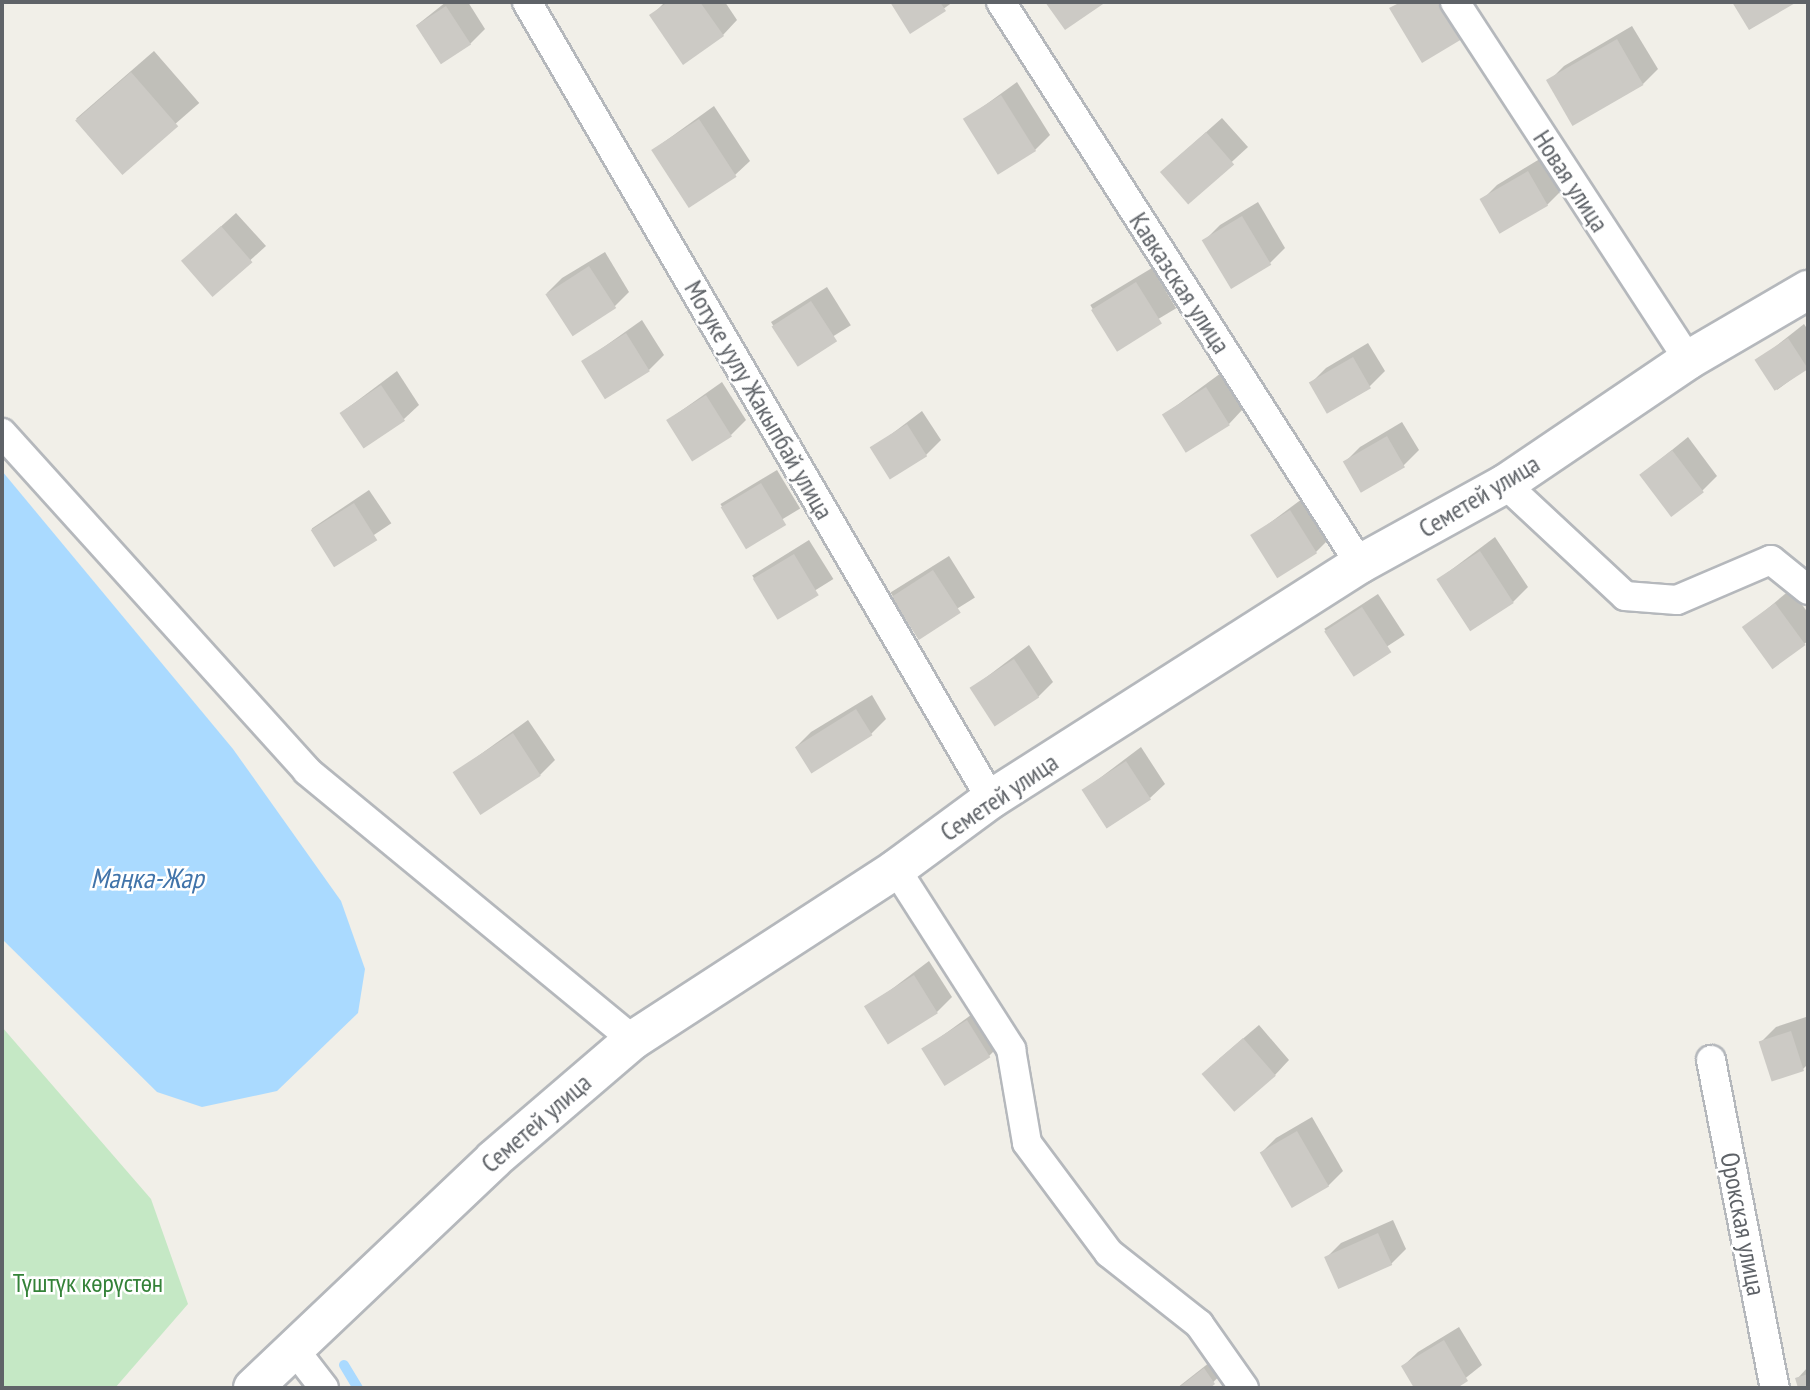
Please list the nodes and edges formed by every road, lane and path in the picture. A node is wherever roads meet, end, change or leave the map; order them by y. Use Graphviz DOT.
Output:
graph roads {
  1 [pos="527,2"];
  2 [pos="1000,2"];
  3 [pos="1455,2"];
  4 [pos="1808,290"];
  5 [pos="1688,360"];
  6 [pos="2,433"];
  7 [pos="1505,484"];
  8 [pos="1360,564"];
  9 [pos="1808,590"];
  10 [pos="991,799"];
  11 [pos="896,869"];
  12 [pos="633,1040"];
  13 [pos="1711,1059"];
  14 [pos="294,1349"];
  15 [pos="253,1388"];
  16 [pos="324,1388"];
  17 [pos="1244,1388"];
  18 [pos="1775,1388"];
  1 -- 10 [label="street, Мотуке уулу Жакыпбай улица"];
  2 -- 8 [label="street, Кавказская улица"];
  3 -- 5 [label="street, Новая улица"];
  4 -- 5 [label="street, Семетей улица"];
  5 -- 7 [label="street, Семетей улица"];
  6 -- 12 [label="street"];
  7 -- 8 [label="street, Семетей улица"];
  7 -- 9 [label="street"];
  8 -- 10 [label="street, Семетей улица"];
  10 -- 11 [label="street, Семетей улица"];
  11 -- 12 [label="street, Семетей улица"];
  11 -- 17 [label="street"];
  12 -- 14 [label="street, Семетей улица"];
  13 -- 18 [label="street, Орокская улица"];
  14 -- 15 [label="street, Семетей улица"];
  14 -- 16 [label="street"];
}
